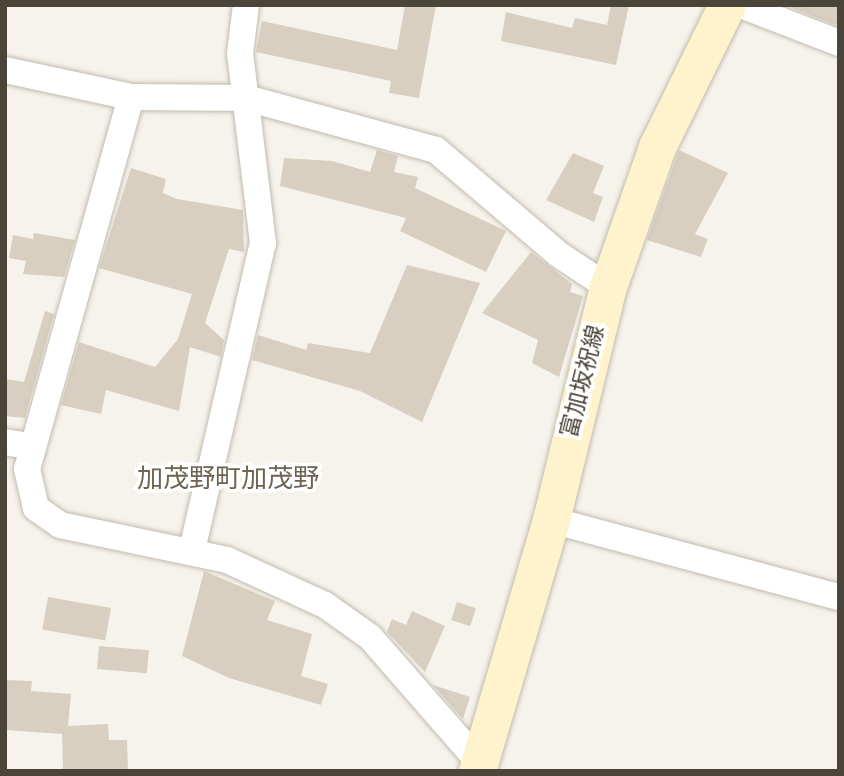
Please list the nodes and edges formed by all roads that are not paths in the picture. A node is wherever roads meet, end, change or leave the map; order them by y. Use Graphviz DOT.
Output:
graph roads {
  1 [pos="246,5"];
  2 [pos="727,5"];
  3 [pos="741,5"];
  4 [pos="839,43"];
  5 [pos="5,70"];
  6 [pos="131,97"];
  7 [pos="246,98"];
  8 [pos="608,287"];
  9 [pos="5,442"];
  10 [pos="33,447"];
  11 [pos="551,520"];
  12 [pos="192,550"];
  13 [pos="839,597"];
  14 [pos="478,767"];
  1 -- 7 [label="street"];
  2 -- 8 [label="main road, 富加坂祝線"];
  3 -- 4 [label="street"];
  5 -- 6 [label="street"];
  6 -- 7 [label="street"];
  6 -- 10 [label="street"];
  7 -- 8 [label="street"];
  7 -- 12 [label="street"];
  8 -- 11 [label="main road, 富加坂祝線"];
  9 -- 10 [label="street"];
  10 -- 12 [label="street"];
  11 -- 13 [label="street"];
  11 -- 14 [label="main road, 富加坂祝線"];
  12 -- 14 [label="street"];
}
